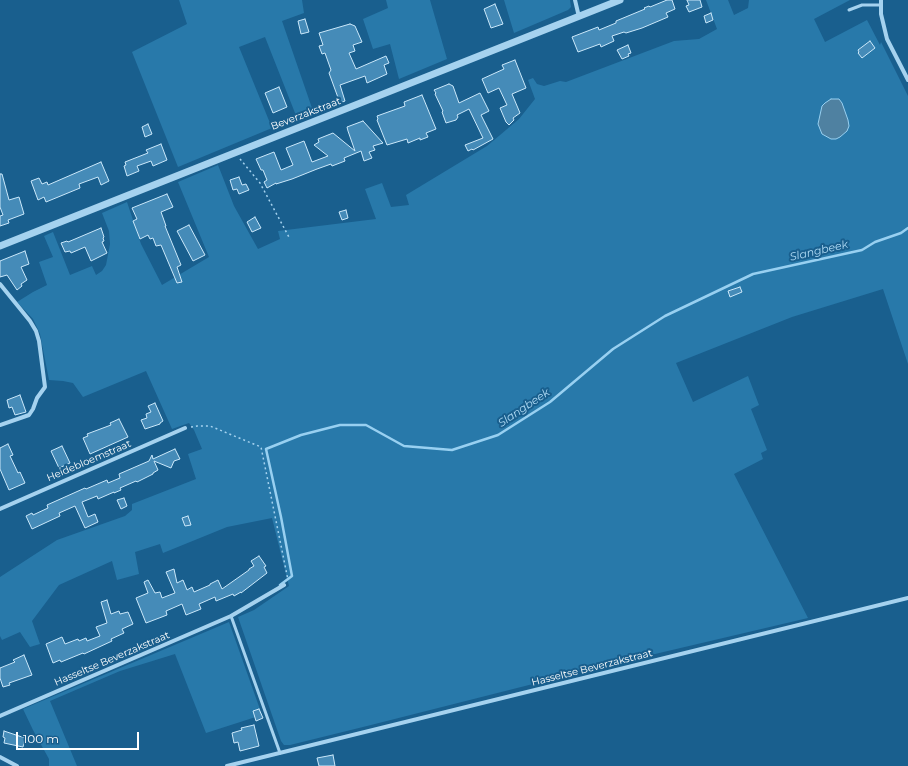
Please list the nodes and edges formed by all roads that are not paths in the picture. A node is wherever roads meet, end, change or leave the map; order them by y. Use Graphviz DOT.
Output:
graph roads {
  1 [pos="575,0"];
  2 [pos="620,0"];
  3 [pos="881,3"];
  4 [pos="849,10"];
  5 [pos="579,17"];
  6 [pos="908,80"];
  7 [pos="0,246"];
  8 [pos="0,284"];
  9 [pos="0,426"];
  10 [pos="185,428"];
  11 [pos="0,508"];
  12 [pos="284,585"];
  13 [pos="908,598"];
  14 [pos="231,616"];
  15 [pos="0,716"];
  16 [pos="280,753"];
  17 [pos="0,757"];
  18 [pos="17,766"];
  19 [pos="227,766"];
  1 -- 5 [label="street"];
  2 -- 5 [label="street, Beverzakstraat"];
  3 -- 4 [label="lane"];
  3 -- 6 [label="street"];
  5 -- 7 [label="street, Beverzakstraat"];
  8 -- 9 [label="street"];
  10 -- 11 [label="street, Heidebloemstraat"];
  12 -- 14 [label="street, Hasseltse Beverzakstraat"];
  13 -- 16 [label="street, Hasseltse Beverzakstraat"];
  14 -- 15 [label="street, Hasseltse Beverzakstraat"];
  14 -- 16 [label="lane"];
  16 -- 19 [label="street, Hasseltse Beverzakstraat"];
  17 -- 18 [label="street"];
}
